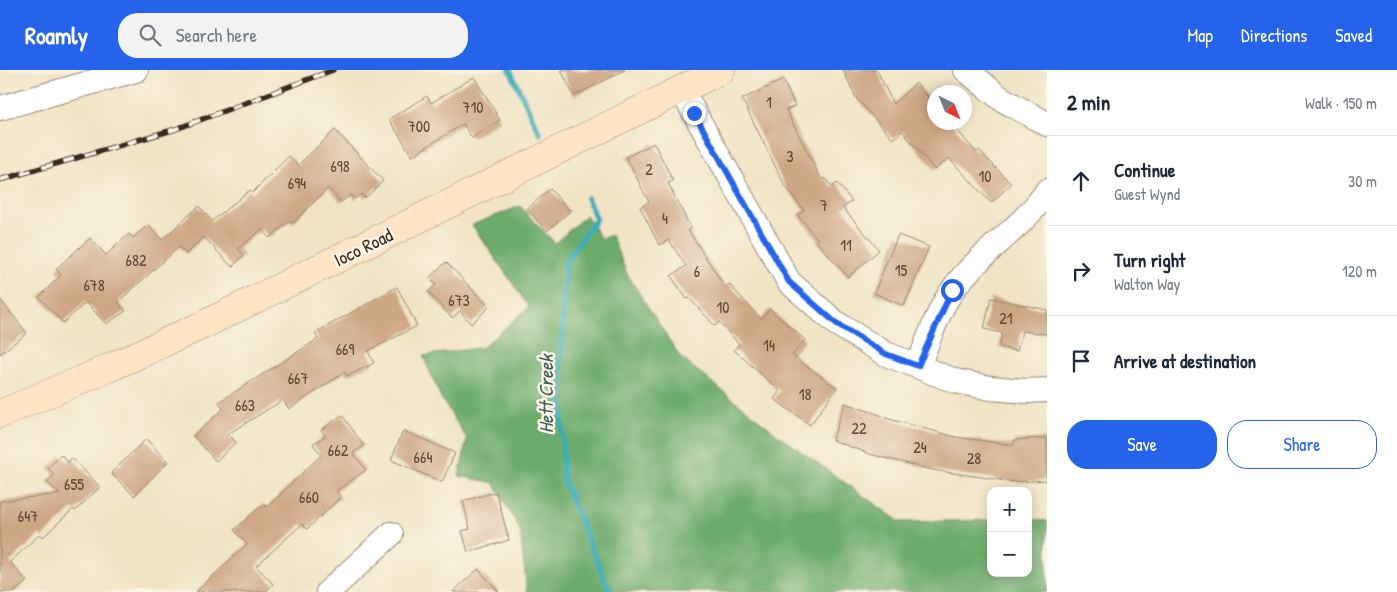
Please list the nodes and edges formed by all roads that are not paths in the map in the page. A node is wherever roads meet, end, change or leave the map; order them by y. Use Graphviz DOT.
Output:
graph roads {
  1 [pos="136,70"];
  2 [pos="721,70"];
  3 [pos="966,70"];
  4 [pos="681,89"];
  5 [pos="0,108"];
  6 [pos="1047,124"];
  7 [pos="1047,191"];
  8 [pos="918,366"];
  9 [pos="1047,390"];
  10 [pos="0,414"];
  11 [pos="391,534"];
  12 [pos="328,592"];
  1 -- 5 [label="street"];
  2 -- 4 [label="main road, Ioco Road"];
  3 -- 6 [label="street"];
  4 -- 8 [label="street"];
  4 -- 10 [label="main road, Ioco Road"];
  7 -- 8 [label="street"];
  8 -- 9 [label="street"];
  11 -- 12 [label="street"];
}
